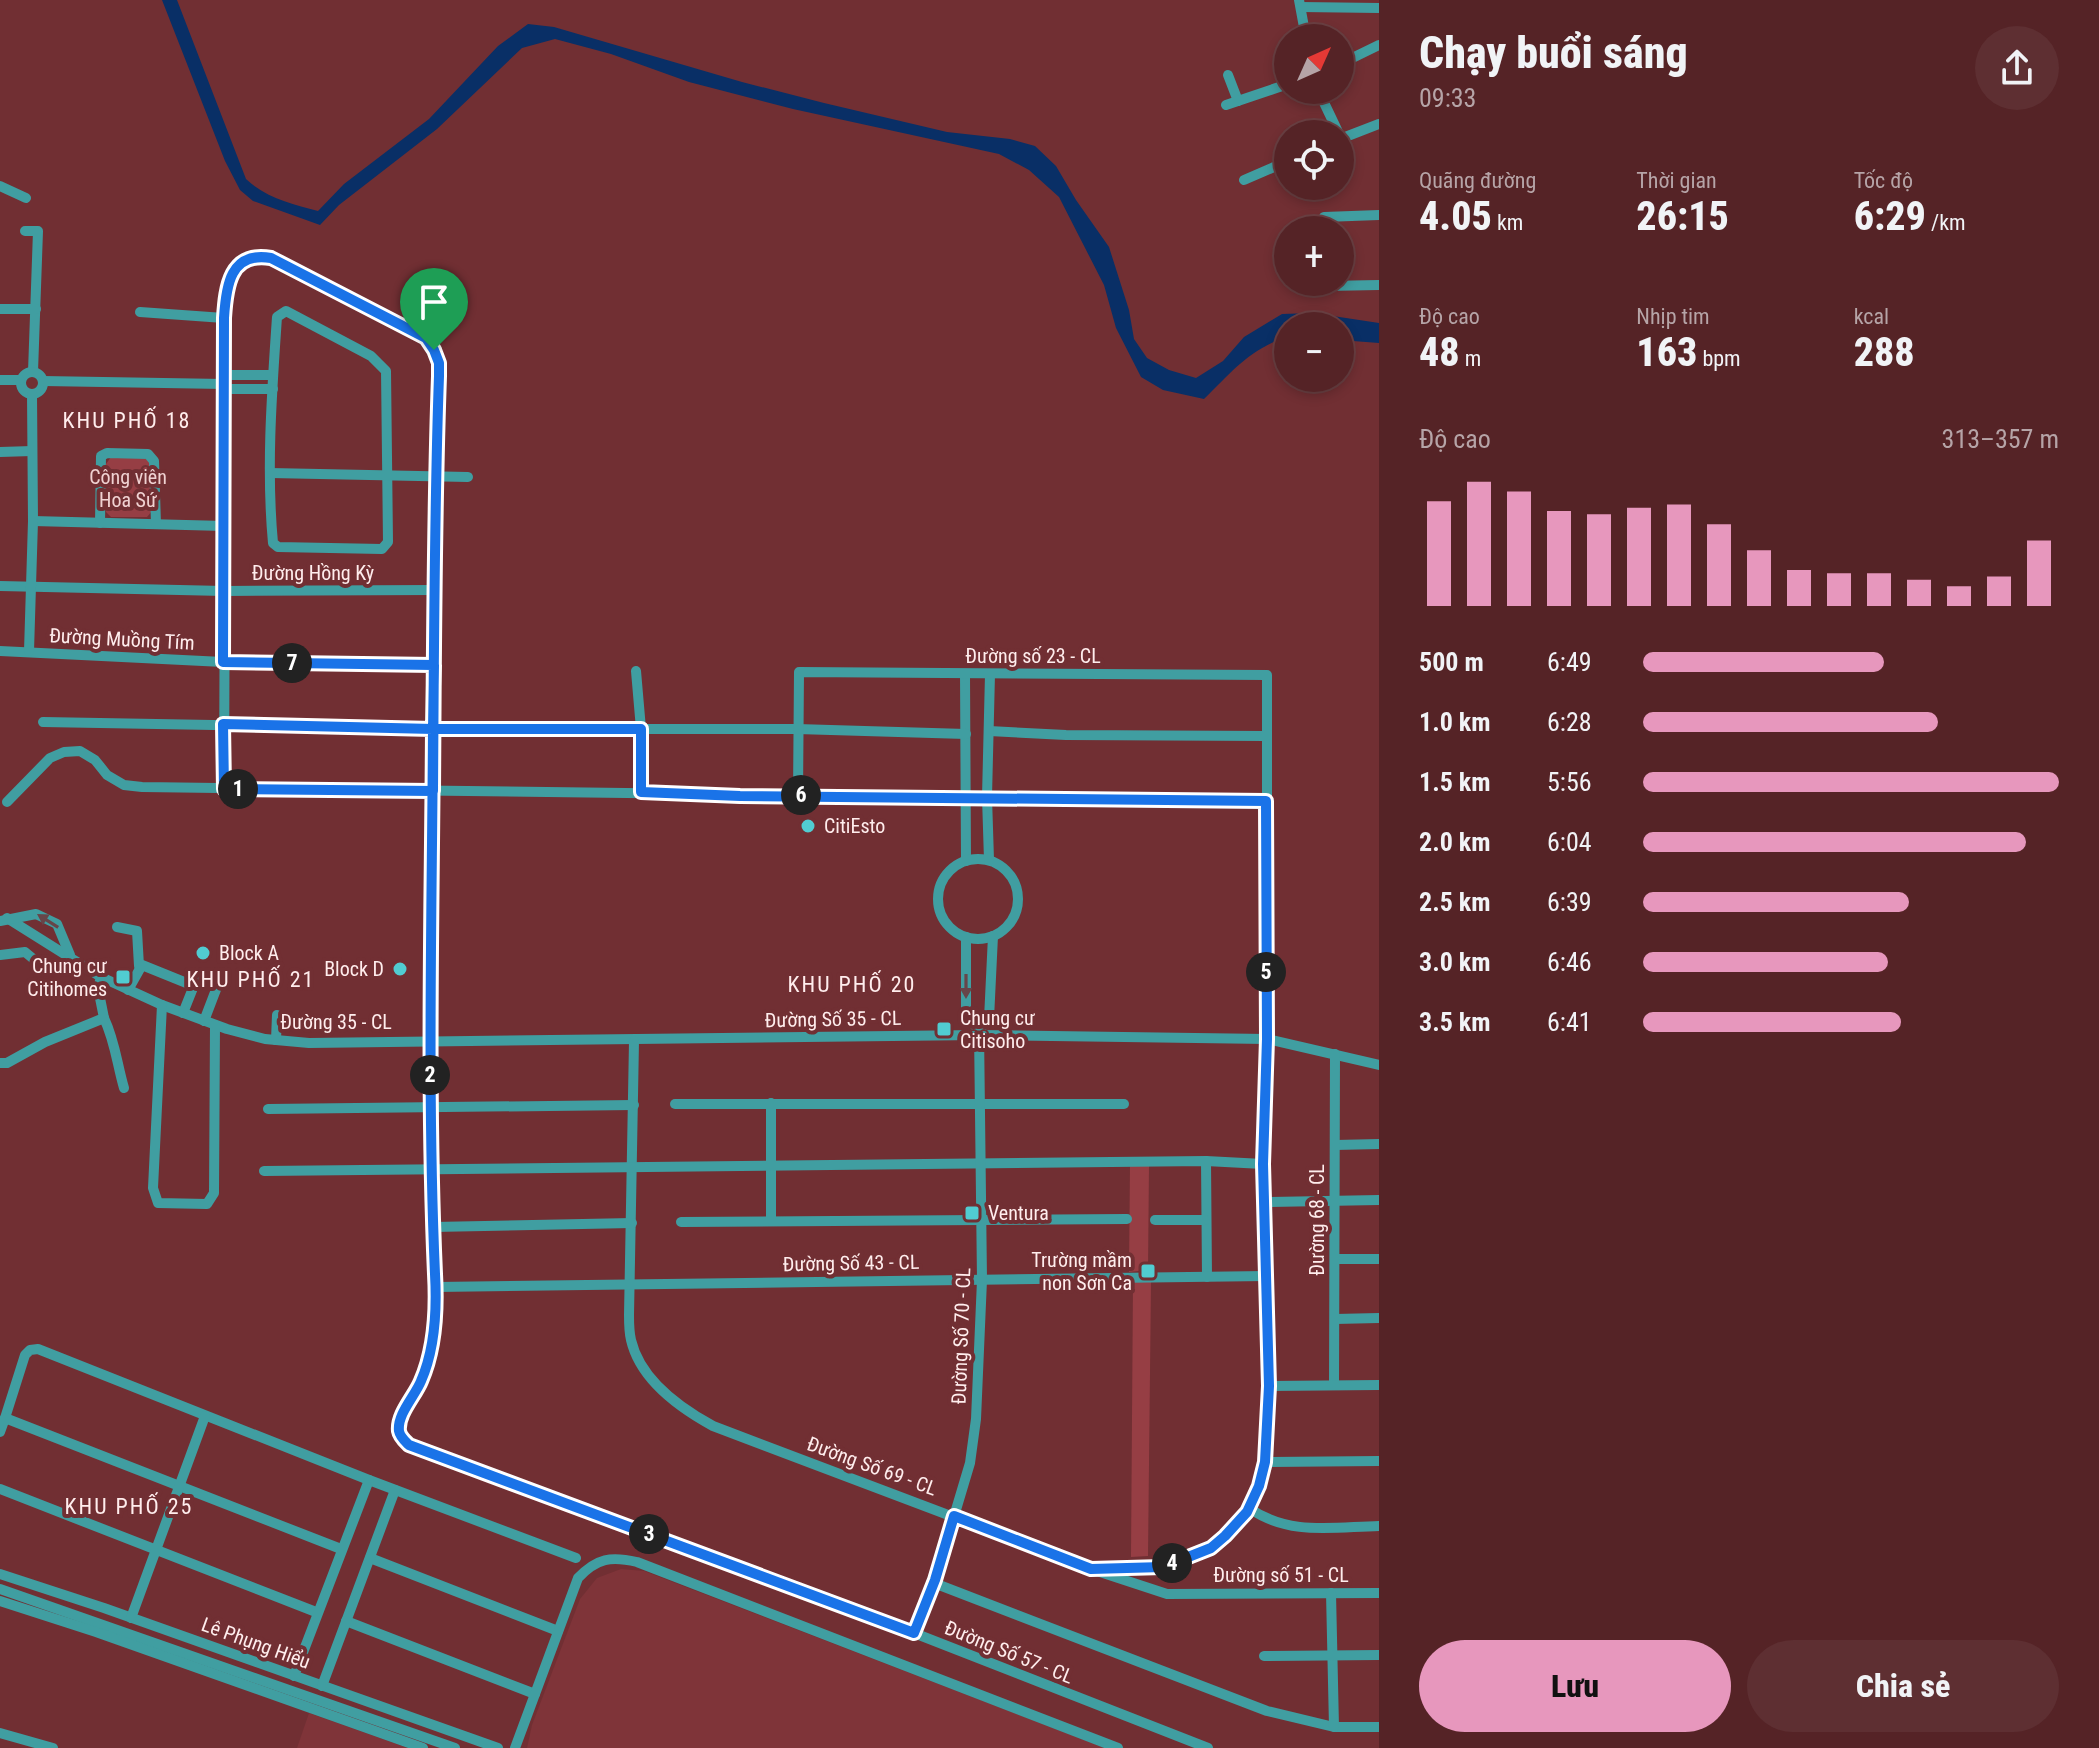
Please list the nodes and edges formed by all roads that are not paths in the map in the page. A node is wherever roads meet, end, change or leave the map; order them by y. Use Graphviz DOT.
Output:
graph roads {
  1 [pos="1300,4"];
  2 [pos="1379,8"];
  3 [pos="1304,24"];
  4 [pos="1379,45"];
  5 [pos="1354,57"];
  6 [pos="1228,75"];
  7 [pos="1274,89"];
  8 [pos="1238,101"];
  9 [pos="1226,105"];
  10 [pos="1379,124"];
  11 [pos="1354,132"];
  12 [pos="1274,167"];
  13 [pos="1244,180"];
  14 [pos="0,186"];
  15 [pos="26,198"];
  16 [pos="1379,215"];
  17 [pos="1352,216"];
  18 [pos="25,231"];
  19 [pos="1354,285"];
  20 [pos="1379,285"];
  21 [pos="0,309"];
  22 [pos="36,309"];
  23 [pos="140,312"];
  24 [pos="224,318"];
  25 [pos="33,372"];
  26 [pos="273,375"];
  27 [pos="0,380"];
  28 [pos="20,380"];
  29 [pos="43,381"];
  30 [pos="224,383"];
  31 [pos="273,389"];
  32 [pos="32,394"];
  33 [pos="32,451"];
  34 [pos="0,452"];
  35 [pos="270,473"];
  36 [pos="387,476"];
  37 [pos="436,477"];
  38 [pos="468,477"];
  39 [pos="33,521"];
  40 [pos="100,523"];
  41 [pos="156,524"];
  42 [pos="224,526"];
  43 [pos="0,586"];
  44 [pos="30,587"];
  45 [pos="435,590"];
  46 [pos="224,591"];
  47 [pos="0,651"];
  48 [pos="29,651"];
  49 [pos="223,662"];
  50 [pos="434,665"];
  51 [pos="636,671"];
  52 [pos="965,674"];
  53 [pos="990,674"];
  54 [pos="1267,675"];
  55 [pos="43,722"];
  56 [pos="223,724"];
  57 [pos="433,729"];
  58 [pos="641,729"];
  59 [pos="797,729"];
  60 [pos="989,731"];
  61 [pos="966,734"];
  62 [pos="1266,736"];
  63 [pos="224,789"];
  64 [pos="433,791"];
  65 [pos="641,792"];
  66 [pos="798,795"];
  67 [pos="966,797"];
  68 [pos="987,797"];
  69 [pos="1266,801"];
  70 [pos="7,802"];
  71 [pos="989,860"];
  72 [pos="966,861"];
  73 [pos="4,919"];
  74 [pos="117,927"];
  75 [pos="993,936"];
  76 [pos="966,937"];
  77 [pos="0,955"];
  78 [pos="70,955"];
  79 [pos="42,966"];
  80 [pos="139,966"];
  81 [pos="101,977"];
  82 [pos="194,986"];
  83 [pos="128,990"];
  84 [pos="162,1005"];
  85 [pos="183,1013"];
  86 [pos="277,1015"];
  87 [pos="104,1018"];
  88 [pos="210,1023"];
  89 [pos="979,1033"];
  90 [pos="1267,1039"];
  91 [pos="276,1040"];
  92 [pos="429,1040"];
  93 [pos="634,1041"];
  94 [pos="1335,1054"];
  95 [pos="0,1063"];
  96 [pos="1379,1065"];
  97 [pos="124,1088"];
  98 [pos="771,1103"];
  99 [pos="675,1104"];
  100 [pos="979,1104"];
  101 [pos="1124,1104"];
  102 [pos="431,1105"];
  103 [pos="634,1105"];
  104 [pos="268,1109"];
  105 [pos="1379,1144"];
  106 [pos="1335,1145"];
  107 [pos="1206,1161"];
  108 [pos="981,1163"];
  109 [pos="1263,1164"];
  110 [pos="772,1166"];
  111 [pos="633,1167"];
  112 [pos="434,1169"];
  113 [pos="264,1171"];
  114 [pos="1379,1200"];
  115 [pos="1335,1201"];
  116 [pos="1264,1202"];
  117 [pos="1127,1219"];
  118 [pos="1155,1220"];
  119 [pos="1205,1220"];
  120 [pos="771,1221"];
  121 [pos="681,1222"];
  122 [pos="980,1222"];
  123 [pos="632,1223"];
  124 [pos="433,1227"];
  125 [pos="1335,1259"];
  126 [pos="1379,1259"];
  127 [pos="1266,1276"];
  128 [pos="1207,1277"];
  129 [pos="982,1280"];
  130 [pos="631,1284"];
  131 [pos="436,1287"];
  132 [pos="1379,1318"];
  133 [pos="1335,1319"];
  134 [pos="1334,1385"];
  135 [pos="1379,1385"];
  136 [pos="1269,1386"];
  137 [pos="205,1416"];
  138 [pos="5,1418"];
  139 [pos="0,1432"];
  140 [pos="1379,1461"];
  141 [pos="1265,1462"];
  142 [pos="369,1480"];
  143 [pos="181,1487"];
  144 [pos="0,1489"];
  145 [pos="395,1490"];
  146 [pos="1249,1508"];
  147 [pos="954,1516"];
  148 [pos="1379,1526"];
  149 [pos="341,1549"];
  150 [pos="157,1550"];
  151 [pos="370,1558"];
  152 [pos="576,1558"];
  153 [pos="1091,1569"];
  154 [pos="0,1577"];
  155 [pos="934,1583"];
  156 [pos="0,1589"];
  157 [pos="1331,1593"];
  158 [pos="1379,1593"];
  159 [pos="0,1601"];
  160 [pos="316,1612"];
  161 [pos="131,1618"];
  162 [pos="346,1621"];
  163 [pos="558,1631"];
  164 [pos="914,1633"];
  165 [pos="1332,1655"];
  166 [pos="1379,1655"];
  167 [pos="1264,1656"];
  168 [pos="294,1676"];
  169 [pos="322,1686"];
  170 [pos="535,1694"];
  171 [pos="1334,1727"];
  172 [pos="1379,1727"];
  173 [pos="0,1733"];
  174 [pos="53,1748"];
  175 [pos="423,1748"];
  176 [pos="455,1748"];
  177 [pos="483,1748"];
  178 [pos="498,1748"];
  179 [pos="515,1748"];
  180 [pos="1118,1748"];
  181 [pos="1208,1748"];
  1 -- 2 [label="street"];
  1 -- 3 [label="street"];
  4 -- 5 [label="street"];
  6 -- 8 [label="street"];
  7 -- 8 [label="street"];
  8 -- 9 [label="street"];
  10 -- 11 [label="street"];
  12 -- 13 [label="street"];
  14 -- 15 [label="street"];
  16 -- 17 [label="street"];
  18 -- 22 [label="street"];
  19 -- 20 [label="street"];
  21 -- 22 [label="street"];
  22 -- 25 [label="street"];
  23 -- 24 [label="street"];
  24 -- 30 [label="street"];
  24 -- 37 [label="street"];
  25 -- 28 [label="street"];
  25 -- 29 [label="street"];
  26 -- 30 [label="street"];
  26 -- 31 [label="street"];
  26 -- 36 [label="street"];
  27 -- 28 [label="street"];
  28 -- 32 [label="street"];
  29 -- 30 [label="street"];
  29 -- 32 [label="street"];
  30 -- 31 [label="street"];
  30 -- 42 [label="street"];
  31 -- 35 [label="street"];
  32 -- 33 [label="street"];
  33 -- 34 [label="street"];
  33 -- 39 [label="street"];
  35 -- 36 [label="street"];
  35 -- 36 [label="street"];
  36 -- 37 [label="street"];
  37 -- 38 [label="street"];
  37 -- 45 [label="street"];
  39 -- 40 [label="street"];
  39 -- 44 [label="street"];
  40 -- 41 [label="street"];
  40 -- 41 [label="street"];
  41 -- 42 [label="street"];
  42 -- 46 [label="street"];
  43 -- 44 [label="street, Đường Hồng Kỳ"];
  44 -- 46 [label="street, Đường Hồng Kỳ"];
  44 -- 48 [label="street"];
  45 -- 46 [label="street, Đường Hồng Kỳ"];
  45 -- 50 [label="street"];
  46 -- 49 [label="street"];
  47 -- 48 [label="street, Đường Muồng Tím"];
  48 -- 49 [label="street, Đường Muồng Tím"];
  49 -- 50 [label="street, Đường Muồng Tím"];
  49 -- 56 [label="street"];
  50 -- 57 [label="street"];
  51 -- 58 [label="street"];
  52 -- 53 [label="street, Đường số 23 - CL"];
  52 -- 59 [label="street, Đường số 23 - CL"];
  52 -- 61 [label="street"];
  53 -- 54 [label="street, Đường số 23 - CL"];
  53 -- 60 [label="street"];
  54 -- 62 [label="street, Đường Số 69 - CL"];
  55 -- 56 [label="street"];
  56 -- 57 [label="street"];
  56 -- 63 [label="street"];
  57 -- 58 [label="street"];
  57 -- 64 [label="street"];
  58 -- 59 [label="street"];
  58 -- 65 [label="street"];
  59 -- 61 [label="street"];
  59 -- 66 [label="street"];
  60 -- 62 [label="street"];
  60 -- 68 [label="street"];
  61 -- 67 [label="street"];
  62 -- 69 [label="street, Đường Số 69 - CL"];
  63 -- 64 [label="street"];
  63 -- 70 [label="street"];
  64 -- 65 [label="street"];
  64 -- 92 [label="street"];
  65 -- 66 [label="street"];
  66 -- 67 [label="street"];
  67 -- 68 [label="street"];
  67 -- 72 [label="street"];
  68 -- 69 [label="street"];
  68 -- 71 [label="street"];
  69 -- 90 [label="street, Đường Số 69 - CL"];
  71 -- 72 [label="street"];
  71 -- 75 [label="street"];
  72 -- 76 [label="street"];
  73 -- 78 [label="street, Đường 35 - CL"];
  78 -- 73 [label="street, Đường 35 - CL, one-way"];
  74 -- 80 [label="street"];
  75 -- 76 [label="street"];
  75 -- 89 [label="street, Đường Số 70 - CL"];
  76 -- 89 [label="street, Đường Số 70 - CL, one-way"];
  77 -- 79 [label="street"];
  78 -- 81 [label="street, Đường 35 - CL"];
  80 -- 82 [label="street"];
  80 -- 83 [label="street"];
  81 -- 83 [label="street, Đường 35 - CL"];
  81 -- 87 [label="street"];
  82 -- 85 [label="street"];
  82 -- 88 [label="street"];
  83 -- 84 [label="street, Đường 35 - CL"];
  84 -- 85 [label="street, Đường 35 - CL"];
  84 -- 88 [label="street"];
  85 -- 88 [label="street, Đường 35 - CL"];
  86 -- 91 [label="street"];
  87 -- 95 [label="street"];
  87 -- 97 [label="street"];
  88 -- 91 [label="street, Đường 35 - CL"];
  89 -- 90 [label="street, Đường Số 35 - CL"];
  89 -- 93 [label="street, Đường Số 35 - CL"];
  89 -- 100 [label="street, Đường Số 70 - CL"];
  90 -- 94 [label="street, Đường Số 35 - CL"];
  90 -- 109 [label="street, Đường Số 69 - CL"];
  91 -- 92 [label="street, Đường 35 - CL"];
  92 -- 93 [label="street, Đường Số 35 - CL"];
  92 -- 102 [label="street"];
  93 -- 103 [label="street, Đường Số 69 - CL"];
  94 -- 96 [label="street, Đường Số 35 - CL"];
  94 -- 106 [label="street, Đường 68 - CL"];
  98 -- 99 [label="street"];
  98 -- 100 [label="street"];
  98 -- 110 [label="street"];
  100 -- 101 [label="street"];
  100 -- 108 [label="street, Đường Số 70 - CL"];
  102 -- 103 [label="street"];
  102 -- 104 [label="street"];
  102 -- 112 [label="street"];
  103 -- 111 [label="street, Đường Số 69 - CL"];
  105 -- 106 [label="street"];
  106 -- 115 [label="street, Đường 68 - CL"];
  107 -- 108 [label="street"];
  107 -- 109 [label="street"];
  107 -- 119 [label="street"];
  108 -- 110 [label="street"];
  108 -- 122 [label="street, Đường Số 70 - CL"];
  109 -- 116 [label="street, Đường Số 69 - CL"];
  110 -- 111 [label="street"];
  110 -- 120 [label="street"];
  111 -- 112 [label="street"];
  111 -- 123 [label="street, Đường Số 69 - CL"];
  112 -- 113 [label="street"];
  112 -- 124 [label="street"];
  114 -- 115 [label="street"];
  115 -- 116 [label="street"];
  115 -- 125 [label="street, Đường 68 - CL"];
  116 -- 127 [label="street, Đường Số 69 - CL"];
  117 -- 122 [label="street"];
  118 -- 119 [label="street"];
  119 -- 128 [label="street"];
  120 -- 121 [label="street"];
  120 -- 122 [label="street"];
  122 -- 129 [label="street, Đường Số 70 - CL"];
  123 -- 124 [label="street"];
  123 -- 130 [label="street, Đường Số 69 - CL"];
  124 -- 131 [label="street"];
  125 -- 126 [label="street"];
  125 -- 133 [label="street, Đường 68 - CL"];
  127 -- 128 [label="street, Đường Số 43 - CL"];
  127 -- 136 [label="street, Đường Số 69 - CL"];
  128 -- 129 [label="street, Đường Số 43 - CL"];
  129 -- 130 [label="street, Đường Số 43 - CL"];
  129 -- 147 [label="street, Đường Số 70 - CL"];
  130 -- 131 [label="street, Đường Số 43 - CL"];
  130 -- 147 [label="street, Đường Số 69 - CL"];
  131 -- 164 [label="street, Đường Số 57 - CL"];
  132 -- 133 [label="street"];
  133 -- 134 [label="street, Đường 68 - CL"];
  134 -- 135 [label="street"];
  134 -- 136 [label="street"];
  136 -- 141 [label="street, Đường Số 69 - CL"];
  137 -- 138 [label="street"];
  137 -- 142 [label="street"];
  137 -- 143 [label="street"];
  138 -- 139 [label="street"];
  138 -- 143 [label="street"];
  140 -- 141 [label="street"];
  141 -- 146 [label="street, Đường Số 69 - CL"];
  142 -- 145 [label="street"];
  142 -- 149 [label="street"];
  143 -- 149 [label="street"];
  143 -- 150 [label="street"];
  144 -- 150 [label="street"];
  145 -- 151 [label="street"];
  145 -- 152 [label="street"];
  146 -- 148 [label="street"];
  146 -- 153 [label="street, Đường Số 69 - CL"];
  147 -- 153 [label="street, Đường Số 69 - CL"];
  147 -- 155 [label="street, Đường Số 70 - CL"];
  149 -- 160 [label="street"];
  150 -- 160 [label="street"];
  150 -- 161 [label="street"];
  151 -- 162 [label="street"];
  151 -- 163 [label="street"];
  153 -- 157 [label="street, Đường số 51 - CL"];
  154 -- 161 [label="street, Lê Phụng Hiểu"];
  154 -- 177 [label="street, Lê Phụng Hiểu"];
  155 -- 164 [label="street, Đường Số 70 - CL"];
  155 -- 171 [label="street"];
  156 -- 176 [label="street, Lê Phụng Hiểu"];
  157 -- 158 [label="street, Đường số 51 - CL"];
  157 -- 165 [label="street"];
  159 -- 175 [label="street"];
  160 -- 168 [label="street"];
  161 -- 168 [label="street, Lê Phụng Hiểu"];
  162 -- 169 [label="street"];
  162 -- 170 [label="street"];
  163 -- 170 [label="street"];
  163 -- 180 [label="street"];
  164 -- 181 [label="street, Đường Số 57 - CL"];
  165 -- 166 [label="street"];
  165 -- 167 [label="street"];
  165 -- 171 [label="street"];
  168 -- 169 [label="street, Lê Phụng Hiểu"];
  169 -- 178 [label="street, Lê Phụng Hiểu"];
  170 -- 179 [label="street"];
  171 -- 172 [label="street"];
  173 -- 174 [label="street"];
}
